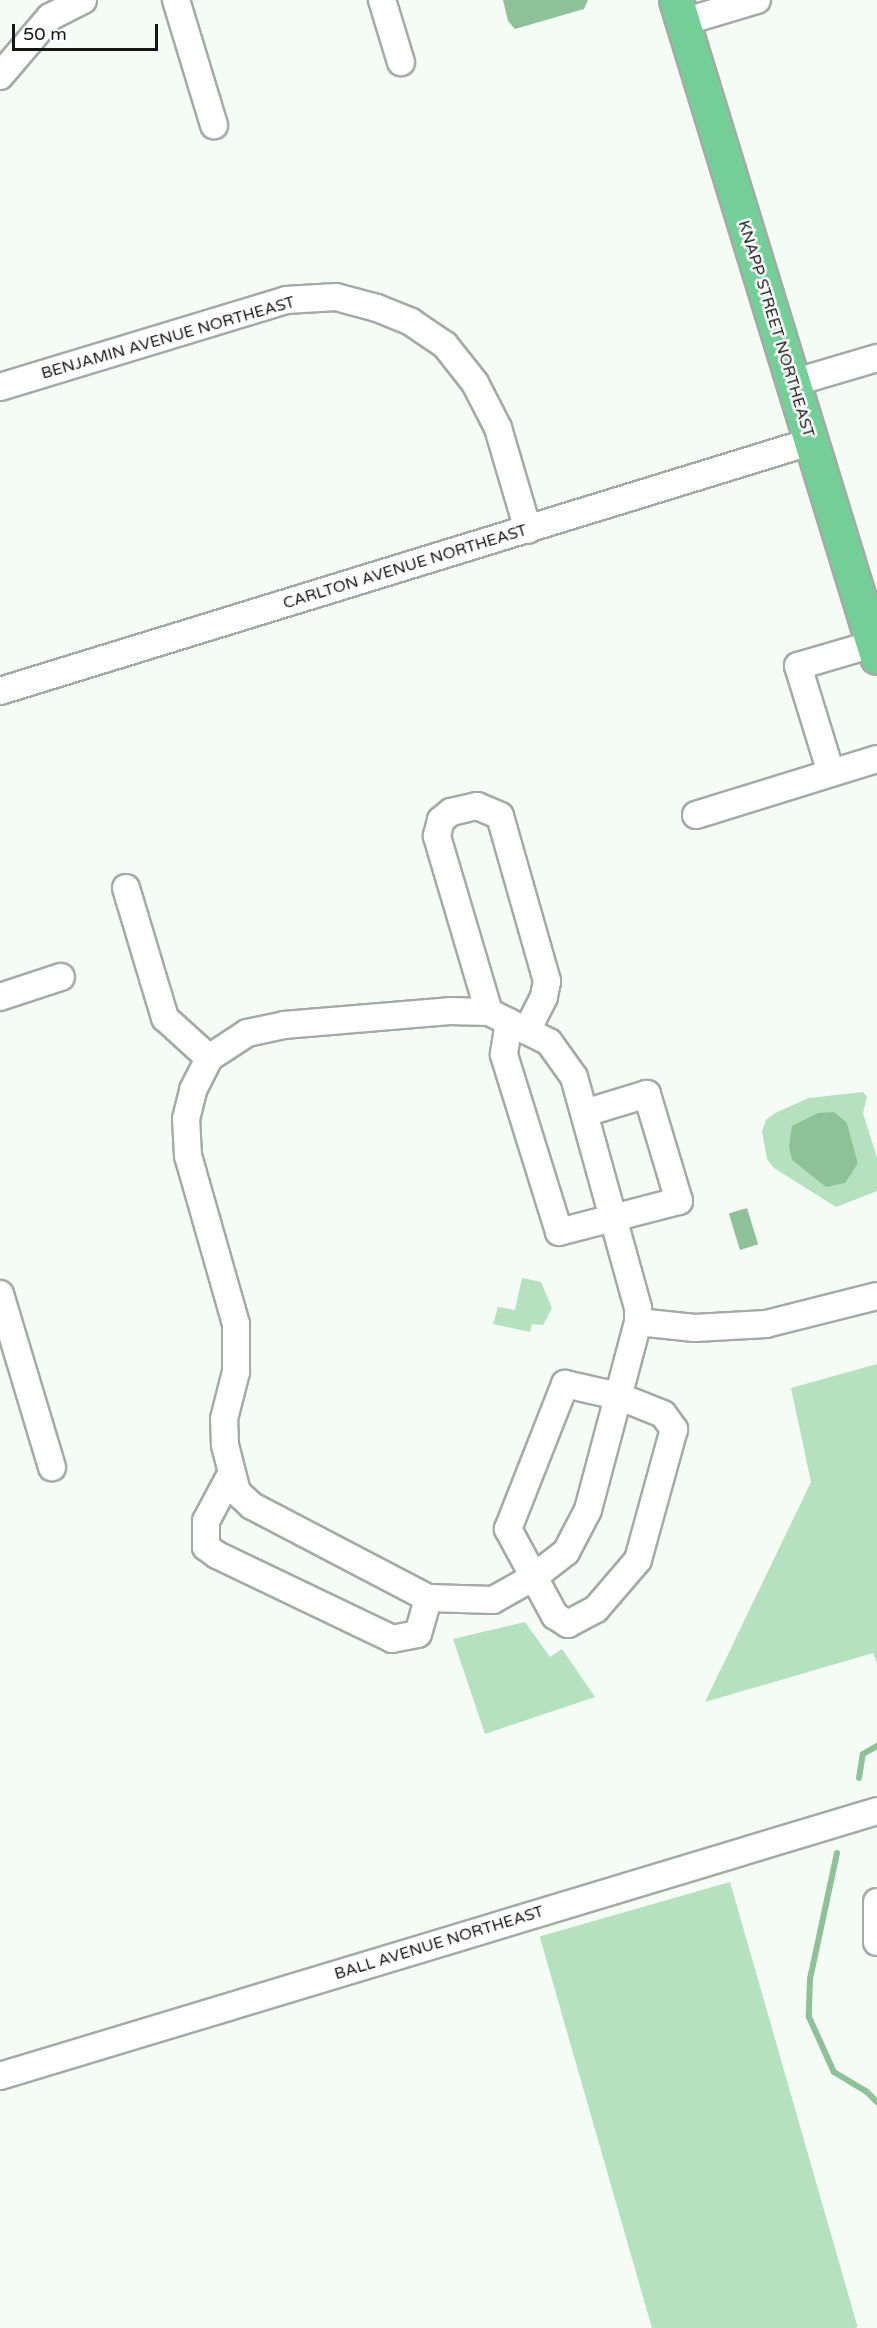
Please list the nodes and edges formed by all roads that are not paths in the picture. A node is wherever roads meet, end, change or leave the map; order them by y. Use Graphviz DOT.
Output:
graph roads {
  1 [pos="83,0"];
  2 [pos="176,0"];
  3 [pos="382,0"];
  4 [pos="757,0"];
  5 [pos="679,11"];
  6 [pos="401,62"];
  7 [pos="0,76"];
  8 [pos="214,125"];
  9 [pos="877,358"];
  10 [pos="792,383"];
  11 [pos="0,387"];
  12 [pos="810,442"];
  13 [pos="528,530"];
  14 [pos="875,650"];
  15 [pos="0,691"];
  16 [pos="877,759"];
  17 [pos="831,773"];
  18 [pos="696,815"];
  19 [pos="126,888"];
  20 [pos="61,977"];
  21 [pos="0,997"];
  22 [pos="508,1021"];
  23 [pos="209,1058"];
  24 [pos="585,1113"];
  25 [pos="615,1219"];
  26 [pos="0,1294"];
  27 [pos="877,1296"];
  28 [pos="638,1322"];
  29 [pos="618,1396"];
  30 [pos="52,1467"];
  31 [pos="231,1474"];
  32 [pos="534,1577"];
  33 [pos="429,1598"];
  34 [pos="877,1811"];
  35 [pos="877,1902"];
  36 [pos="877,1942"];
  37 [pos="0,2076"];
  1 -- 7 [label="street"];
  2 -- 8 [label="street"];
  3 -- 6 [label="street"];
  4 -- 5 [label="street"];
  5 -- 10 [label="main road, KNAPP STREET NORTHEAST"];
  9 -- 10 [label="street"];
  10 -- 12 [label="main road, KNAPP STREET NORTHEAST"];
  11 -- 13 [label="street, BENJAMIN AVENUE NORTHEAST"];
  12 -- 13 [label="street, CARLTON AVENUE NORTHEAST"];
  12 -- 14 [label="main road, KNAPP STREET NORTHEAST"];
  13 -- 15 [label="street, CARLTON AVENUE NORTHEAST"];
  14 -- 17 [label="street"];
  16 -- 17 [label="street"];
  17 -- 18 [label="street"];
  19 -- 23 [label="street"];
  20 -- 21 [label="street"];
  22 -- 22 [label="street"];
  22 -- 23 [label="street"];
  22 -- 24 [label="street"];
  22 -- 25 [label="street"];
  23 -- 31 [label="street"];
  24 -- 25 [label="street"];
  24 -- 25 [label="street"];
  25 -- 28 [label="street"];
  26 -- 30 [label="street"];
  27 -- 28 [label="street"];
  28 -- 29 [label="street"];
  29 -- 32 [label="street"];
  29 -- 32 [label="street"];
  29 -- 32 [label="street"];
  31 -- 33 [label="street"];
  31 -- 33 [label="street"];
  32 -- 33 [label="street"];
  34 -- 37 [label="street, BALL AVENUE NORTHEAST"];
  35 -- 36 [label="street"];
}
